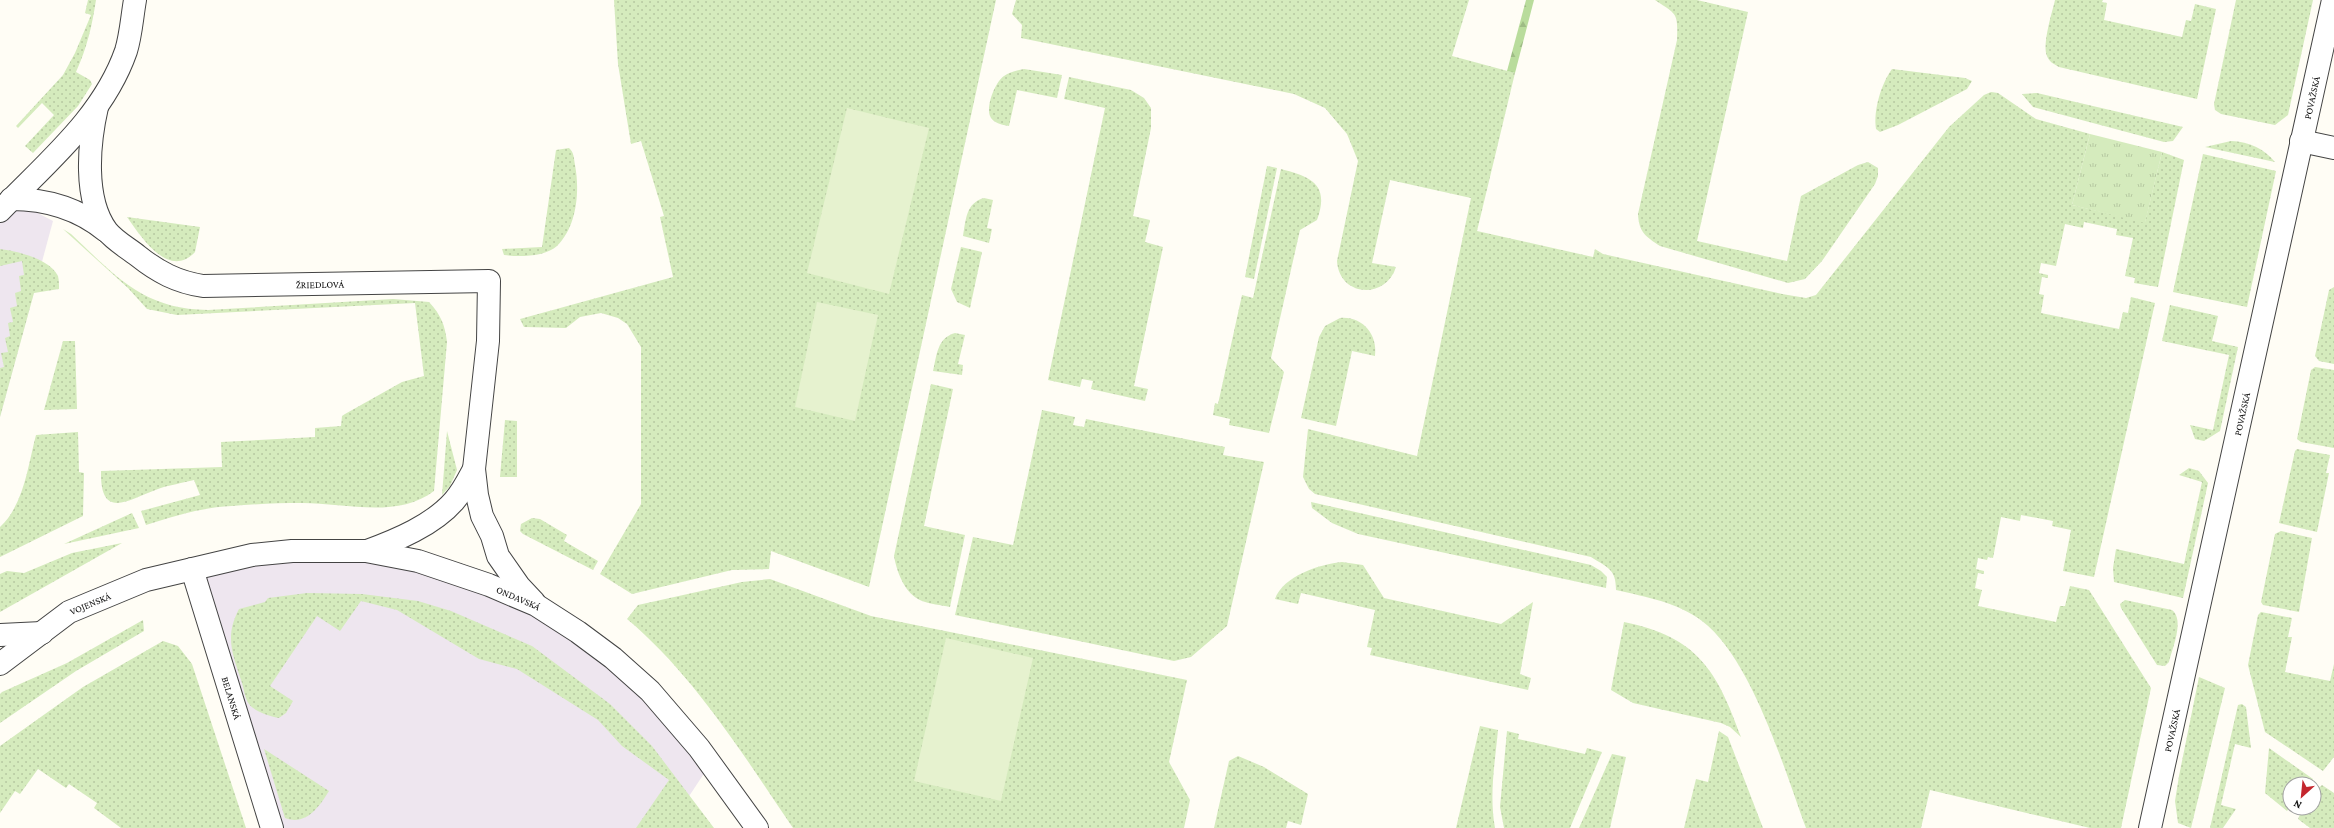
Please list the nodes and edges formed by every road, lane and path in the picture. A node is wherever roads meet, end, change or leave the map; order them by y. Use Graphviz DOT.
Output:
graph roads {
  1 [pos="135,0"];
  2 [pos="2333,0"];
  3 [pos="97,107"];
  4 [pos="2301,141"];
  5 [pos="2334,148"];
  6 [pos="6,205"];
  7 [pos="107,231"];
  8 [pos="474,469"];
  9 [pos="366,552"];
  10 [pos="192,569"];
  11 [pos="536,605"];
  12 [pos="42,633"];
  13 [pos="0,635"];
  14 [pos="0,664"];
  15 [pos="272,828"];
  16 [pos="757,828"];
  17 [pos="2150,828"];
  1 -- 3 [label="street, ŽRIEDLOVÁ"];
  2 -- 4 [label="street, POVAŽSKÁ"];
  3 -- 6 [label="street, ŽRIEDLOVÁ"];
  3 -- 7 [label="street, ŽRIEDLOVÁ"];
  4 -- 5 [label="street"];
  4 -- 17 [label="street, POVAŽSKÁ"];
  6 -- 7 [label="street"];
  7 -- 8 [label="street, ŽRIEDLOVÁ"];
  8 -- 9 [label="street"];
  8 -- 11 [label="street"];
  9 -- 10 [label="street, ONDAVSKÁ"];
  9 -- 11 [label="street, ONDAVSKÁ"];
  10 -- 12 [label="street, VOJENSKÁ"];
  10 -- 15 [label="street, BELANSKÁ"];
  11 -- 16 [label="street, ONDAVSKÁ"];
  12 -- 13 [label="street"];
  12 -- 14 [label="street, VOJENSKÁ"];
}
